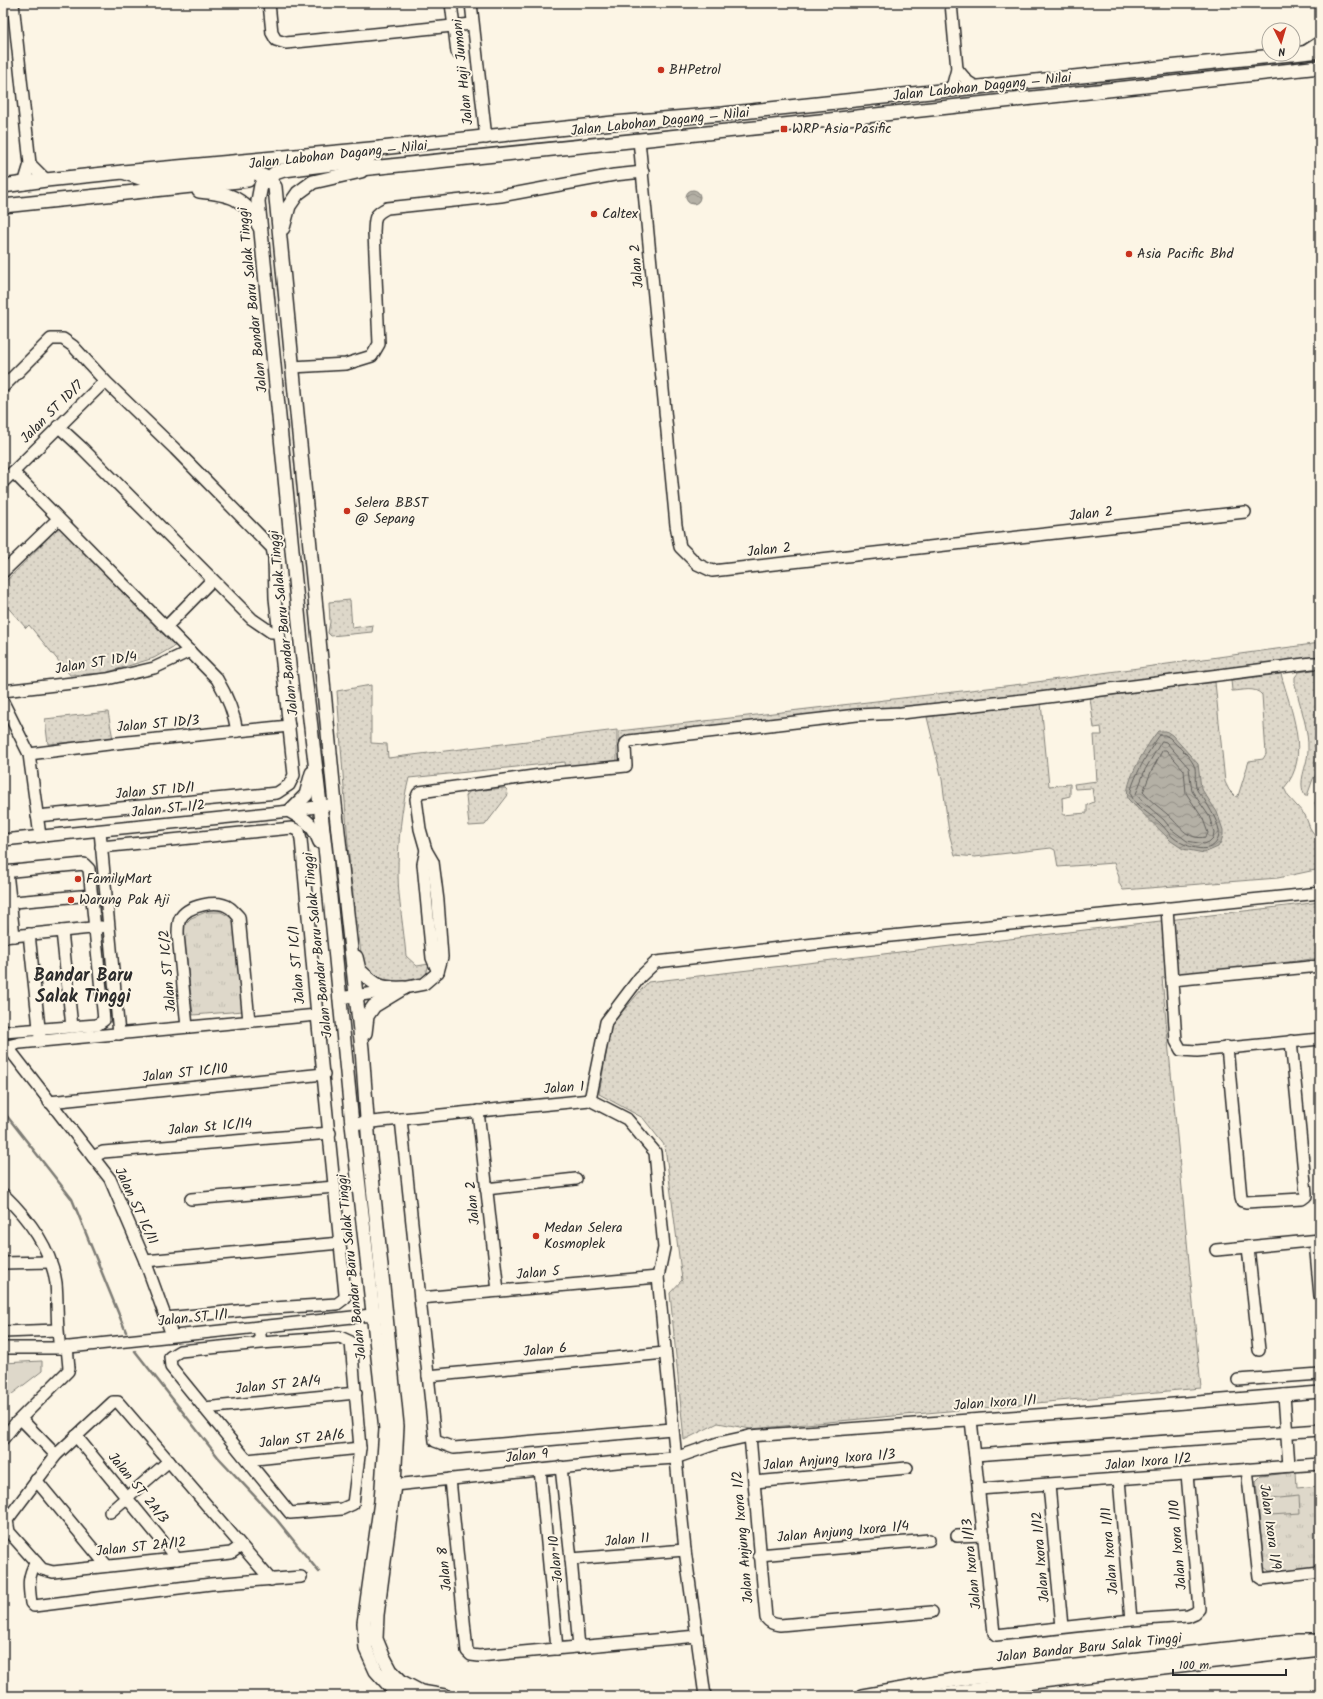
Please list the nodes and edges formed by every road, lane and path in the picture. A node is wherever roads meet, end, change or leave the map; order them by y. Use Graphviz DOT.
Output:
graph roads {
  1 [pos="13,3"];
  2 [pos="269,3"];
  3 [pos="452,3"];
  4 [pos="471,3"];
  5 [pos="951,3"];
  6 [pos="472,24"];
  7 [pos="454,26"];
  8 [pos="1320,42"];
  9 [pos="1301,51"];
  10 [pos="1320,51"];
  11 [pos="457,52"];
  12 [pos="1301,53"];
  13 [pos="1261,58"];
  14 [pos="1320,67"];
  15 [pos="957,69"];
  16 [pos="976,87"];
  17 [pos="947,90"];
  18 [pos="486,138"];
  19 [pos="639,140"];
  20 [pos="381,148"];
  21 [pos="30,164"];
  22 [pos="377,167"];
  23 [pos="123,172"];
  24 [pos="643,172"];
  25 [pos="268,178"];
  26 [pos="46,180"];
  27 [pos="24,184"];
  28 [pos="3,186"];
  29 [pos="146,191"];
  30 [pos="3,206"];
  31 [pos="261,229"];
  32 [pos="281,234"];
  33 [pos="286,302"];
  34 [pos="269,304"];
  35 [pos="292,367"];
  36 [pos="105,381"];
  37 [pos="3,387"];
  38 [pos="58,426"];
  39 [pos="13,472"];
  40 [pos="3,482"];
  41 [pos="1245,512"];
  42 [pos="58,519"];
  43 [pos="3,572"];
  44 [pos="212,580"];
  45 [pos="166,627"];
  46 [pos="279,632"];
  47 [pos="190,651"];
  48 [pos="1320,663"];
  49 [pos="3,691"];
  50 [pos="3,702"];
  51 [pos="289,726"];
  52 [pos="236,731"];
  53 [pos="29,754"];
  54 [pos="314,762"];
  55 [pos="335,804"];
  56 [pos="319,807"];
  57 [pos="290,811"];
  58 [pos="37,816"];
  59 [pos="100,830"];
  60 [pos="40,836"];
  61 [pos="3,840"];
  62 [pos="101,847"];
  63 [pos="326,856"];
  64 [pos="5,872"];
  65 [pos="1320,892"];
  66 [pos="92,895"];
  67 [pos="7,903"];
  68 [pos="346,903"];
  69 [pos="1167,908"];
  70 [pos="109,926"];
  71 [pos="95,928"];
  72 [pos="62,931"];
  73 [pos="29,934"];
  74 [pos="8,936"];
  75 [pos="1320,966"];
  76 [pos="1172,980"];
  77 [pos="404,988"];
  78 [pos="356,996"];
  79 [pos="339,998"];
  80 [pos="317,1015"];
  81 [pos="249,1021"];
  82 [pos="187,1027"];
  83 [pos="72,1028"];
  84 [pos="5,1029"];
  85 [pos="39,1030"];
  86 [pos="120,1034"];
  87 [pos="1320,1039"];
  88 [pos="1291,1041"];
  89 [pos="40,1042"];
  90 [pos="20,1043"];
  91 [pos="4,1046"];
  92 [pos="1227,1047"];
  93 [pos="362,1049"];
  94 [pos="324,1074"];
  95 [pos="590,1100"];
  96 [pos="49,1102"];
  97 [pos="478,1111"];
  98 [pos="401,1119"];
  99 [pos="368,1123"];
  100 [pos="352,1124"];
  101 [pos="330,1133"];
  102 [pos="93,1157"];
  103 [pos="576,1179"];
  104 [pos="335,1187"];
  105 [pos="486,1189"];
  106 [pos="3,1194"];
  107 [pos="191,1199"];
  108 [pos="1318,1240"];
  109 [pos="340,1243"];
  110 [pos="1248,1246"];
  111 [pos="1216,1250"];
  112 [pos="145,1261"];
  113 [pos="50,1262"];
  114 [pos="3,1263"];
  115 [pos="658,1277"];
  116 [pos="498,1291"];
  117 [pos="1320,1296"];
  118 [pos="420,1298"];
  119 [pos="386,1314"];
  120 [pos="373,1315"];
  121 [pos="166,1318"];
  122 [pos="259,1327"];
  123 [pos="57,1330"];
  124 [pos="3,1332"];
  125 [pos="172,1335"];
  126 [pos="261,1343"];
  127 [pos="64,1347"];
  128 [pos="3,1348"];
  129 [pos="1259,1350"];
  130 [pos="665,1353"];
  131 [pos="1320,1374"];
  132 [pos="428,1376"];
  133 [pos="1238,1380"];
  134 [pos="1320,1392"];
  135 [pos="356,1393"];
  136 [pos="1284,1395"];
  137 [pos="204,1408"];
  138 [pos="21,1419"];
  139 [pos="971,1420"];
  140 [pos="672,1429"];
  141 [pos="1320,1430"];
  142 [pos="1287,1432"];
  143 [pos="76,1436"];
  144 [pos="750,1436"];
  145 [pos="3,1439"];
  146 [pos="360,1448"];
  147 [pos="56,1455"];
  148 [pos="975,1455"];
  149 [pos="675,1458"];
  150 [pos="247,1460"];
  151 [pos="169,1461"];
  152 [pos="1320,1464"];
  153 [pos="1289,1466"];
  154 [pos="561,1467"];
  155 [pos="907,1468"];
  156 [pos="540,1469"];
  157 [pos="1247,1470"];
  158 [pos="1187,1474"];
  159 [pos="450,1479"];
  160 [pos="1119,1479"];
  161 [pos="36,1480"];
  162 [pos="754,1482"];
  163 [pos="389,1484"];
  164 [pos="1049,1485"];
  165 [pos="979,1489"];
  166 [pos="127,1498"];
  167 [pos="110,1512"];
  168 [pos="984,1535"];
  169 [pos="957,1536"];
  170 [pos="929,1540"];
  171 [pos="241,1546"];
  172 [pos="685,1550"];
  173 [pos="759,1555"];
  174 [pos="177,1559"];
  175 [pos="571,1559"];
  176 [pos="39,1566"];
  177 [pos="107,1566"];
  178 [pos="1320,1572"];
  179 [pos="301,1577"];
  180 [pos="271,1580"];
  181 [pos="932,1612"];
  182 [pos="1131,1620"];
  183 [pos="1062,1627"];
  184 [pos="697,1636"];
  185 [pos="1320,1641"];
  186 [pos="579,1647"];
  187 [pos="557,1649"];
  188 [pos="1320,1649"];
  189 [pos="405,1696"];
  190 [pos="445,1696"];
  191 [pos="704,1696"];
  192 [pos="862,1696"];
  193 [pos="935,1696"];
  1 -- 21 [label="street"];
  2 -- 7 [label="street"];
  3 -- 7 [label="street"];
  4 -- 6 [label="street, Jalan Haji Jumani"];
  5 -- 15 [label="street"];
  6 -- 7 [label="street"];
  6 -- 18 [label="street, Jalan Haji Jumani"];
  7 -- 11 [label="street"];
  8 -- 9 [label="street"];
  10 -- 12 [label="main road, Jalan Labohan Dagang ‒ Nilai"];
  13 -- 16 [label="main road, Jalan Labohan Dagang ‒ Nilai"];
  14 -- 19 [label="main road, Jalan Labohan Dagang ‒ Nilai"];
  15 -- 16 [label="street"];
  15 -- 17 [label="street"];
  16 -- 17 [label="main road, Jalan Labohan Dagang ‒ Nilai"];
  17 -- 18 [label="main road, Jalan Labohan Dagang ‒ Nilai"];
  18 -- 20 [label="main road, Jalan Labohan Dagang ‒ Nilai"];
  19 -- 22 [label="main road, Jalan Labohan Dagang ‒ Nilai"];
  19 -- 24 [label="street, Jalan 2"];
  20 -- 23 [label="main road, Jalan Labohan Dagang ‒ Nilai"];
  20 -- 25 [label="main road"];
  21 -- 26 [label="street"];
  21 -- 27 [label="street"];
  22 -- 25 [label="main road, Jalan Labohan Dagang ‒ Nilai"];
  22 -- 32 [label="main road"];
  23 -- 25 [label="main road"];
  23 -- 26 [label="main road, Jalan Labohan Dagang ‒ Nilai"];
  24 -- 35 [label="street"];
  24 -- 41 [label="street, Jalan 2"];
  25 -- 29 [label="main road, Jalan Labohan Dagang ‒ Nilai"];
  25 -- 31 [label="main road, Jalan Bandar Baru Salak Tinggi"];
  25 -- 32 [label="main road, Jalan Bandar Baru Salak Tinggi"];
  26 -- 27 [label="main road, Jalan Labohan Dagang ‒ Nilai"];
  27 -- 28 [label="main road, Jalan Labohan Dagang ‒ Nilai"];
  29 -- 30 [label="main road, Jalan Labohan Dagang ‒ Nilai"];
  29 -- 31 [label="main road"];
  31 -- 34 [label="main road, Jalan Bandar Baru Salak Tinggi"];
  32 -- 33 [label="main road, Jalan Bandar Baru Salak Tinggi"];
  33 -- 34 [label="main road"];
  33 -- 35 [label="main road, Jalan Bandar Baru Salak Tinggi"];
  34 -- 54 [label="main road, Jalan Bandar Baru Salak Tinggi"];
  35 -- 55 [label="main road, Jalan Bandar Baru Salak Tinggi"];
  36 -- 37 [label="street"];
  36 -- 38 [label="street, Jalan ST 1D/7"];
  36 -- 46 [label="street"];
  38 -- 39 [label="street, Jalan ST 1D/7"];
  38 -- 44 [label="street"];
  39 -- 40 [label="street, Jalan ST 1D/7"];
  39 -- 42 [label="street"];
  42 -- 43 [label="street"];
  42 -- 45 [label="street"];
  44 -- 45 [label="street"];
  44 -- 46 [label="street"];
  45 -- 47 [label="street"];
  46 -- 51 [label="street"];
  47 -- 49 [label="street, Jalan ST 1D/4"];
  47 -- 52 [label="street"];
  48 -- 77 [label="street"];
  50 -- 53 [label="street"];
  51 -- 52 [label="street, Jalan ST 1D/3"];
  51 -- 58 [label="street, Jalan ST 1D/1"];
  52 -- 53 [label="street, Jalan ST 1D/3"];
  53 -- 58 [label="street"];
  54 -- 56 [label="main road, Jalan Bandar Baru Salak Tinggi"];
  54 -- 57 [label="main road"];
  55 -- 56 [label="street, Jalan ST 1/2"];
  55 -- 68 [label="main road, Jalan Bandar Baru Salak Tinggi"];
  56 -- 57 [label="street, Jalan ST 1/2"];
  56 -- 63 [label="main road, Jalan Bandar Baru Salak Tinggi"];
  57 -- 59 [label="street, Jalan ST 1/2"];
  57 -- 63 [label="main road"];
  58 -- 60 [label="street"];
  59 -- 60 [label="street, Jalan ST 1/2"];
  59 -- 62 [label="street"];
  60 -- 61 [label="street, Jalan ST 1/2"];
  62 -- 70 [label="street"];
  62 -- 80 [label="street, Jalan ST 1C/1"];
  63 -- 79 [label="main road, Jalan Bandar Baru Salak Tinggi"];
  64 -- 66 [label="street"];
  64 -- 67 [label="street"];
  65 -- 69 [label="street"];
  66 -- 67 [label="street"];
  66 -- 71 [label="street"];
  67 -- 74 [label="street"];
  68 -- 77 [label="main road"];
  68 -- 78 [label="main road, Jalan Bandar Baru Salak Tinggi"];
  69 -- 76 [label="street"];
  69 -- 95 [label="street"];
  70 -- 71 [label="street"];
  70 -- 86 [label="street"];
  71 -- 72 [label="street"];
  71 -- 83 [label="street"];
  72 -- 73 [label="street"];
  72 -- 83 [label="street"];
  73 -- 74 [label="street"];
  73 -- 85 [label="street"];
  75 -- 76 [label="street"];
  76 -- 92 [label="street"];
  77 -- 78 [label="street"];
  77 -- 93 [label="main road"];
  78 -- 79 [label="street"];
  78 -- 93 [label="main road, Jalan Bandar Baru Salak Tinggi"];
  79 -- 100 [label="main road, Jalan Bandar Baru Salak Tinggi"];
  80 -- 81 [label="street"];
  80 -- 94 [label="street, Jalan ST 1C/1"];
  81 -- 82 [label="street"];
  81 -- 82 [label="street, Jalan ST 1C/2"];
  82 -- 86 [label="street"];
  83 -- 85 [label="street"];
  84 -- 85 [label="street"];
  84 -- 90 [label="street"];
  85 -- 89 [label="street"];
  86 -- 89 [label="street"];
  87 -- 88 [label="street"];
  88 -- 92 [label="street"];
  88 -- 92 [label="street"];
  89 -- 90 [label="street"];
  90 -- 91 [label="street"];
  91 -- 96 [label="street, Jalan ST 1C/11"];
  93 -- 99 [label="main road, Jalan Bandar Baru Salak Tinggi"];
  94 -- 96 [label="street, Jalan ST 1C/10"];
  94 -- 101 [label="street, Jalan ST 1C/1"];
  95 -- 97 [label="street, Jalan 1"];
  95 -- 115 [label="street, Jalan 1"];
  96 -- 102 [label="street, Jalan ST 1C/11"];
  97 -- 98 [label="street, Jalan 1"];
  97 -- 105 [label="street, Jalan 2"];
  98 -- 99 [label="street, Jalan 1"];
  98 -- 118 [label="street"];
  99 -- 100 [label="street, Jalan 1"];
  99 -- 119 [label="main road, Jalan Bandar Baru Salak Tinggi"];
  100 -- 120 [label="main road, Jalan Bandar Baru Salak Tinggi"];
  101 -- 102 [label="street, Jalan St 1C/14"];
  101 -- 104 [label="street, Jalan ST 1C/1"];
  102 -- 112 [label="street, Jalan ST 1C/11"];
  103 -- 105 [label="street"];
  104 -- 107 [label="street"];
  104 -- 109 [label="street, Jalan ST 1C/1"];
  105 -- 116 [label="street, Jalan 2"];
  106 -- 113 [label="street"];
  108 -- 110 [label="street"];
  108 -- 117 [label="street"];
  109 -- 112 [label="street"];
  109 -- 121 [label="street, Jalan ST 1C/1"];
  110 -- 111 [label="street"];
  110 -- 129 [label="street"];
  112 -- 121 [label="street, Jalan ST 1C/11"];
  113 -- 114 [label="street"];
  113 -- 123 [label="street"];
  115 -- 116 [label="street, Jalan 5"];
  115 -- 130 [label="street, Jalan 1"];
  116 -- 118 [label="street, Jalan 5"];
  118 -- 132 [label="street"];
  119 -- 120 [label="street, Jalan ST 1/1"];
  119 -- 163 [label="main road, Jalan Bandar Baru Salak Tinggi"];
  120 -- 122 [label="street, Jalan ST 1/1"];
  120 -- 163 [label="main road, Jalan Bandar Baru Salak Tinggi"];
  121 -- 125 [label="street, Jalan ST 1C/11"];
  122 -- 125 [label="street, Jalan ST 1/1"];
  122 -- 126 [label="street"];
  123 -- 124 [label="street"];
  123 -- 127 [label="street"];
  125 -- 127 [label="street, Jalan ST 1/1"];
  126 -- 135 [label="street"];
  126 -- 137 [label="street"];
  127 -- 128 [label="street, Jalan ST 1/1"];
  127 -- 138 [label="street"];
  130 -- 132 [label="street, Jalan 6"];
  130 -- 140 [label="street, Jalan 1"];
  131 -- 133 [label="street"];
  132 -- 140 [label="street"];
  134 -- 136 [label="street, Jalan Ixora 1/1"];
  135 -- 137 [label="street, Jalan ST 2A/4"];
  135 -- 146 [label="street"];
  136 -- 139 [label="street, Jalan Ixora 1/1"];
  136 -- 142 [label="street"];
  137 -- 150 [label="street"];
  138 -- 145 [label="street"];
  138 -- 147 [label="street"];
  139 -- 144 [label="street, Jalan Ixora 1/1"];
  139 -- 148 [label="street, Jalan Ixora 1/13"];
  140 -- 149 [label="street, Jalan 1"];
  141 -- 142 [label="street"];
  142 -- 148 [label="street"];
  142 -- 153 [label="street"];
  143 -- 147 [label="street"];
  143 -- 151 [label="street"];
  143 -- 166 [label="street, Jalan ST 2A/3"];
  144 -- 149 [label="street, Jalan Ixora 1/1"];
  144 -- 162 [label="street, Jalan Anjung Ixora 1/2"];
  146 -- 150 [label="street, Jalan ST 2A/6"];
  146 -- 150 [label="street"];
  147 -- 161 [label="street"];
  148 -- 165 [label="street, Jalan Ixora 1/13"];
  149 -- 154 [label="street, Jalan 9"];
  149 -- 172 [label="street, Jalan 1"];
  151 -- 166 [label="street"];
  151 -- 171 [label="street"];
  152 -- 153 [label="street, Jalan Ixora 1/2"];
  153 -- 157 [label="street, Jalan Ixora 1/2"];
  154 -- 156 [label="street, Jalan 9"];
  154 -- 175 [label="street, Jalan 10"];
  155 -- 162 [label="street, Jalan Anjung Ixora 1/3"];
  156 -- 159 [label="street, Jalan 9"];
  156 -- 187 [label="street, Jalan 10"];
  157 -- 158 [label="street, Jalan Ixora 1/2"];
  157 -- 178 [label="street, Jalan Ixora 1/9"];
  158 -- 160 [label="street, Jalan Ixora 1/2"];
  158 -- 182 [label="street, Jalan Ixora 1/10"];
  159 -- 163 [label="street, Jalan 9"];
  159 -- 187 [label="street, Jalan 8"];
  160 -- 164 [label="street, Jalan Ixora 1/2"];
  160 -- 182 [label="street, Jalan Ixora 1/11"];
  161 -- 176 [label="street"];
  161 -- 177 [label="street"];
  162 -- 173 [label="street, Jalan Anjung Ixora 1/2"];
  163 -- 189 [label="main road, Jalan Bandar Baru Salak Tinggi"];
  163 -- 190 [label="main road, Jalan Bandar Baru Salak Tinggi"];
  164 -- 165 [label="street, Jalan Ixora 1/2"];
  164 -- 183 [label="street, Jalan Ixora 1/12"];
  165 -- 168 [label="street, Jalan Ixora 1/13"];
  166 -- 167 [label="street"];
  166 -- 174 [label="street, Jalan ST 2A/3"];
  168 -- 169 [label="street"];
  168 -- 183 [label="street, Jalan Ixora 1/13"];
  170 -- 173 [label="street, Jalan Anjung Ixora 1/4"];
  171 -- 174 [label="street, Jalan ST 2A/12"];
  171 -- 180 [label="street"];
  172 -- 175 [label="street, Jalan 11"];
  172 -- 184 [label="street, Jalan 1"];
  173 -- 181 [label="street, Jalan Anjung Ixora 1/2"];
  174 -- 177 [label="street, Jalan ST 2A/12"];
  175 -- 186 [label="street, Jalan 10"];
  176 -- 177 [label="street, Jalan ST 2A/12"];
  176 -- 180 [label="street"];
  179 -- 180 [label="street"];
  182 -- 183 [label="street"];
  184 -- 186 [label="street"];
  184 -- 191 [label="street, Jalan 1"];
  185 -- 192 [label="main road, Jalan Bandar Baru Salak Tinggi"];
  186 -- 187 [label="street"];
  188 -- 193 [label="main road, Jalan Bandar Baru Salak Tinggi"];
}
